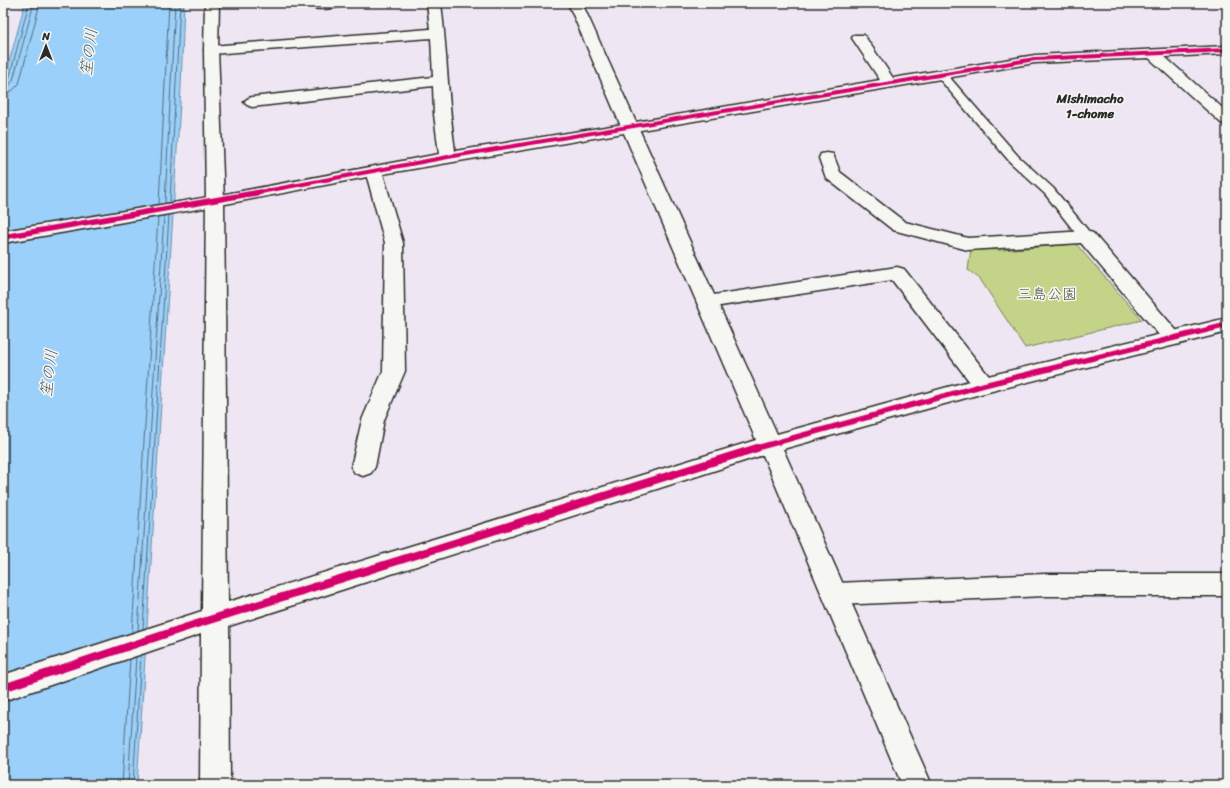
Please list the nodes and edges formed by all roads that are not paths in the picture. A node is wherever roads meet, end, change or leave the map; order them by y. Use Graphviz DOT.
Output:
graph roads {
  1 [pos="212,3"];
  2 [pos="338,3"];
  3 [pos="434,3"];
  4 [pos="575,3"];
  5 [pos="318,5"];
  6 [pos="438,33"];
  7 [pos="859,38"];
  8 [pos="211,50"];
  9 [pos="1227,50"];
  10 [pos="1153,54"];
  11 [pos="941,74"];
  12 [pos="440,81"];
  13 [pos="889,83"];
  14 [pos="252,102"];
  15 [pos="1227,120"];
  16 [pos="630,128"];
  17 [pos="448,157"];
  18 [pos="827,158"];
  19 [pos="374,171"];
  20 [pos="214,201"];
  21 [pos="3,237"];
  22 [pos="1086,237"];
  23 [pos="707,302"];
  24 [pos="1227,324"];
  25 [pos="1172,337"];
  26 [pos="984,385"];
  27 [pos="770,444"];
  28 [pos="363,466"];
  29 [pos="1227,585"];
  30 [pos="836,594"];
  31 [pos="214,619"];
  32 [pos="3,688"];
  33 [pos="215,785"];
  34 [pos="917,785"];
  1 -- 8 [label="street"];
  2 -- 5 [label="street"];
  3 -- 6 [label="street"];
  4 -- 16 [label="street"];
  6 -- 8 [label="street"];
  6 -- 12 [label="street"];
  7 -- 13 [label="street"];
  8 -- 20 [label="street"];
  9 -- 10 [label="street"];
  10 -- 11 [label="street"];
  10 -- 15 [label="street"];
  11 -- 13 [label="street"];
  11 -- 22 [label="lane"];
  12 -- 14 [label="street"];
  12 -- 17 [label="street"];
  13 -- 16 [label="street"];
  16 -- 17 [label="street"];
  16 -- 23 [label="street"];
  17 -- 19 [label="street"];
  18 -- 22 [label="street"];
  19 -- 20 [label="street"];
  19 -- 28 [label="street"];
  20 -- 21 [label="street"];
  20 -- 31 [label="street"];
  22 -- 25 [label="street"];
  23 -- 26 [label="street"];
  23 -- 27 [label="street"];
  24 -- 25 [label="street"];
  25 -- 26 [label="street"];
  26 -- 27 [label="street"];
  27 -- 30 [label="street"];
  27 -- 31 [label="street"];
  29 -- 30 [label="street"];
  30 -- 34 [label="street"];
  31 -- 32 [label="street"];
  31 -- 33 [label="street"];
}
